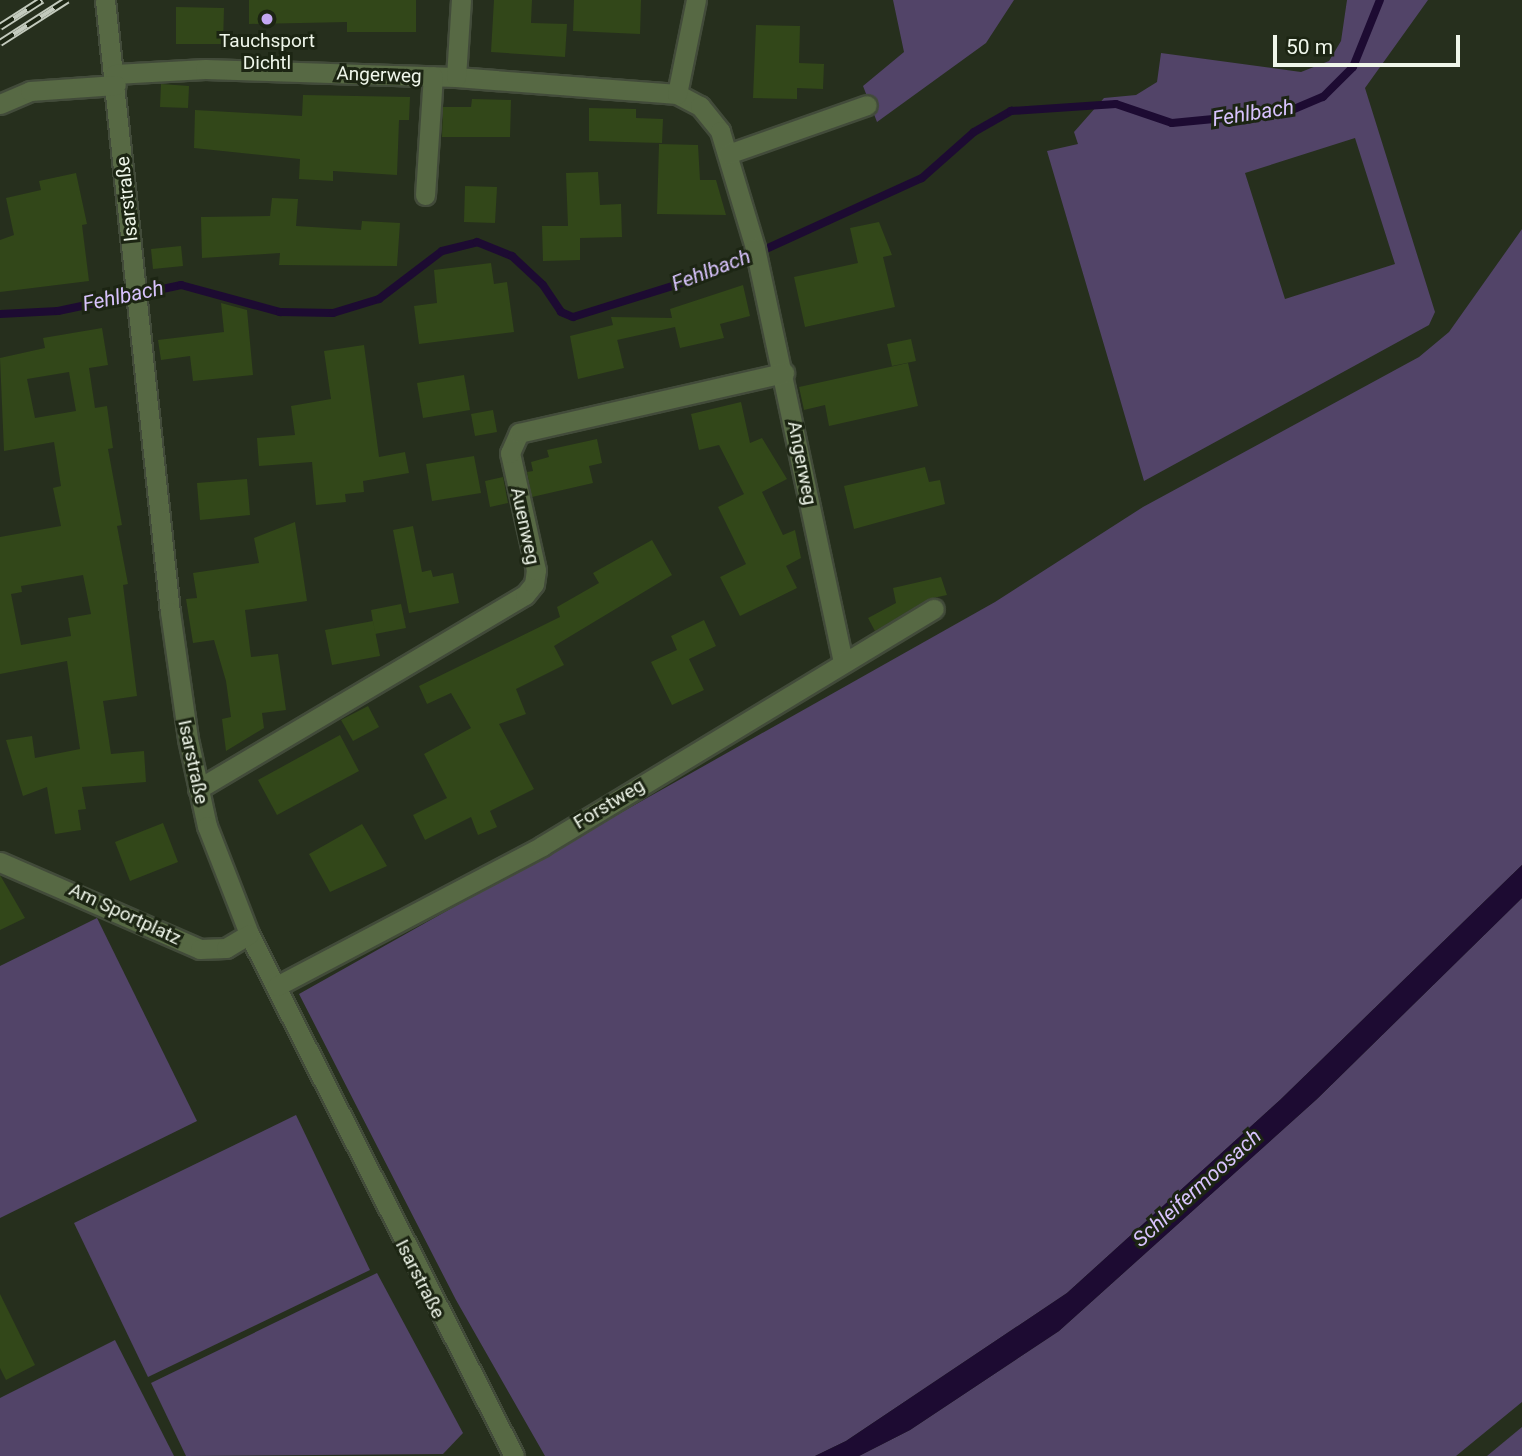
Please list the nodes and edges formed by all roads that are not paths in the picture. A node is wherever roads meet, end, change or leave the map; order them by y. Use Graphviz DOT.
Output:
graph roads {
  1 [pos="105,0"];
  2 [pos="461,0"];
  3 [pos="696,0"];
  4 [pos="433,76"];
  5 [pos="456,77"];
  6 [pos="116,79"];
  7 [pos="677,94"];
  8 [pos="0,104"];
  9 [pos="867,105"];
  10 [pos="728,154"];
  11 [pos="425,195"];
  12 [pos="784,373"];
  13 [pos="934,610"];
  14 [pos="843,663"];
  15 [pos="198,789"];
  16 [pos="0,862"];
  17 [pos="249,934"];
  18 [pos="277,986"];
  19 [pos="514,1456"];
  1 -- 6 [label="street, Isarstraße"];
  2 -- 5 [label="street"];
  3 -- 7 [label="street"];
  4 -- 5 [label="street, Angerweg"];
  4 -- 6 [label="street, Angerweg"];
  4 -- 11 [label="street, Angerweg"];
  5 -- 7 [label="street, Angerweg"];
  6 -- 8 [label="street, Angerweg"];
  6 -- 15 [label="street, Isarstraße"];
  7 -- 10 [label="street, Angerweg"];
  9 -- 10 [label="street"];
  10 -- 12 [label="street, Angerweg"];
  12 -- 14 [label="street, Angerweg"];
  12 -- 15 [label="street, Auenweg"];
  13 -- 14 [label="street, Forstweg"];
  14 -- 18 [label="street, Forstweg"];
  15 -- 17 [label="street, Isarstraße"];
  16 -- 17 [label="street, Am Sportplatz"];
  17 -- 18 [label="street, Isarstraße"];
  18 -- 19 [label="street, Isarstraße"];
}
